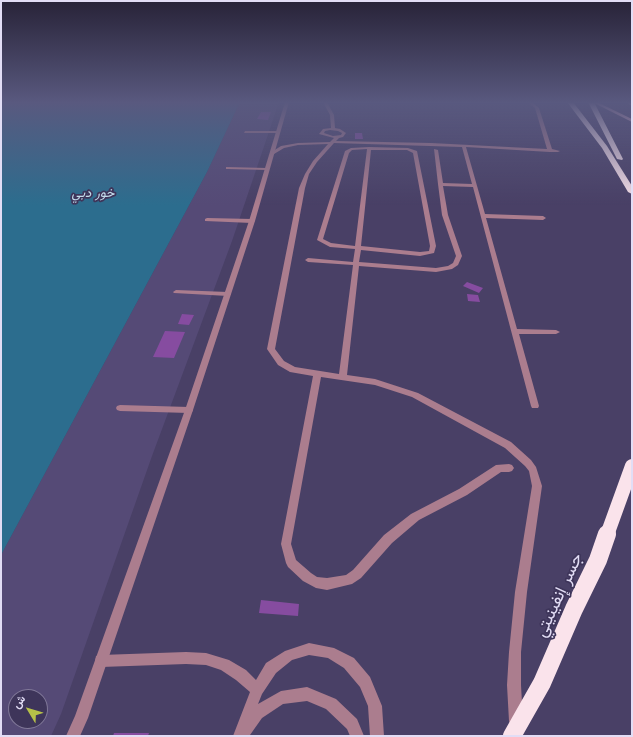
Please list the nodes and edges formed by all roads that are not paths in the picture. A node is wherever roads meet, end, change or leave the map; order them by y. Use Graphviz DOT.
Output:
graph roads {
  1 [pos="277,136"];
  2 [pos="546,136"];
  3 [pos="597,136"];
  4 [pos="609,136"];
  5 [pos="334,138"];
  6 [pos="464,147"];
  7 [pos="369,148"];
  8 [pos="436,150"];
  9 [pos="550,151"];
  10 [pos="558,151"];
  11 [pos="272,153"];
  12 [pos="228,168"];
  13 [pos="267,169"];
  14 [pos="440,184"];
  15 [pos="474,186"];
  16 [pos="632,191"];
  17 [pos="482,216"];
  18 [pos="543,218"];
  19 [pos="207,220"];
  20 [pos="252,221"];
  21 [pos="358,248"];
  22 [pos="308,260"];
  23 [pos="356,264"];
  24 [pos="176,292"];
  25 [pos="228,294"];
  26 [pos="514,331"];
  27 [pos="556,332"];
  28 [pos="317,374"];
  29 [pos="343,378"];
  30 [pos="535,406"];
  31 [pos="120,408"];
  32 [pos="189,410"];
  33 [pos="632,466"];
  34 [pos="509,468"];
  35 [pos="101,661"];
  36 [pos="257,690"];
  37 [pos="81,718"];
  38 [pos="73,736"];
  39 [pos="78,736"];
  40 [pos="240,736"];
  41 [pos="357,736"];
  42 [pos="377,736"];
  43 [pos="512,736"];
  44 [pos="518,736"];
  1 -- 11 [label="street"];
  2 -- 9 [label="street"];
  3 -- 16 [label="highway"];
  4 -- 16 [label="highway"];
  5 -- 6 [label="street"];
  5 -- 11 [label="street"];
  5 -- 28 [label="street"];
  6 -- 9 [label="street"];
  6 -- 15 [label="street"];
  7 -- 21 [label="street"];
  7 -- 21 [label="street"];
  7 -- 21 [label="street"];
  8 -- 14 [label="street"];
  9 -- 10 [label="street"];
  11 -- 13 [label="street"];
  12 -- 13 [label="street"];
  13 -- 20 [label="street"];
  14 -- 15 [label="street"];
  14 -- 23 [label="street"];
  15 -- 17 [label="street"];
  17 -- 18 [label="street"];
  17 -- 26 [label="street"];
  19 -- 20 [label="street"];
  20 -- 25 [label="street"];
  21 -- 23 [label="street"];
  22 -- 23 [label="street"];
  23 -- 29 [label="street"];
  24 -- 25 [label="street"];
  25 -- 32 [label="street"];
  26 -- 27 [label="street"];
  26 -- 30 [label="street"];
  28 -- 29 [label="street"];
  28 -- 34 [label="street"];
  29 -- 44 [label="street"];
  31 -- 32 [label="street"];
  32 -- 35 [label="street"];
  33 -- 43 [label="highway, جسر إنفينيتي, bridge"];
  35 -- 36 [label="street"];
  35 -- 37 [label="street"];
  36 -- 40 [label="street"];
  36 -- 42 [label="street"];
  37 -- 38 [label="street"];
  37 -- 39 [label="street"];
  40 -- 41 [label="street"];
}
